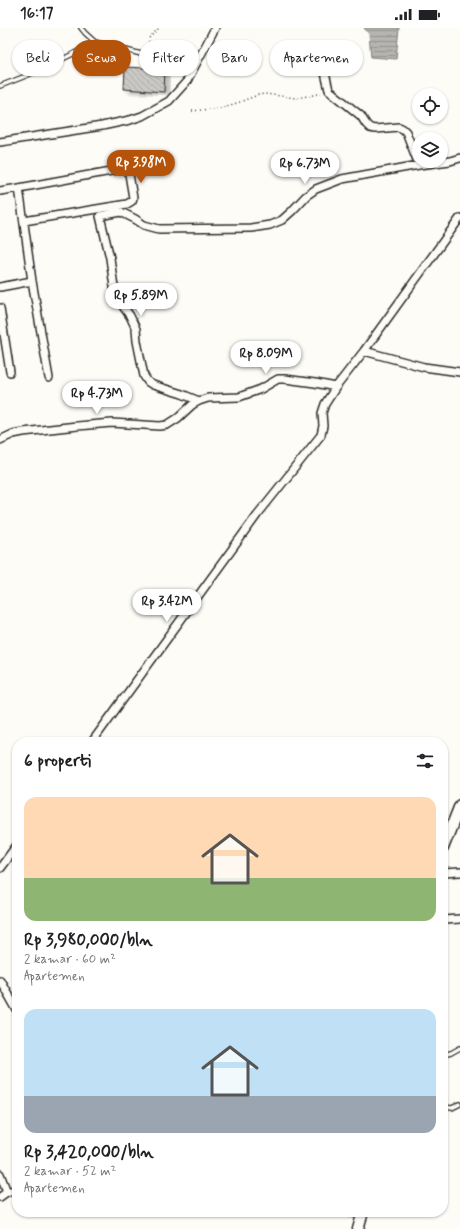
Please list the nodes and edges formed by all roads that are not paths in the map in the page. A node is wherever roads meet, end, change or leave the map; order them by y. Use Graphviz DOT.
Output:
graph roads {
  1 [pos="81,28"];
  2 [pos="215,28"];
  3 [pos="93,40"];
  4 [pos="72,55"];
  5 [pos="326,76"];
  6 [pos="0,86"];
  7 [pos="0,142"];
  8 [pos="412,147"];
  9 [pos="460,158"];
  10 [pos="448,161"];
  11 [pos="412,166"];
  12 [pos="19,188"];
  13 [pos="0,191"];
  14 [pos="460,218"];
  15 [pos="24,221"];
  16 [pos="32,281"];
  17 [pos="0,287"];
  18 [pos="0,308"];
  19 [pos="364,351"];
  20 [pos="10,372"];
  21 [pos="460,372"];
  22 [pos="49,378"];
  23 [pos="336,387"];
  24 [pos="199,401"];
  25 [pos="0,440"];
  26 [pos="96,737"];
  27 [pos="460,805"];
  28 [pos="448,835"];
  29 [pos="12,852"];
  30 [pos="0,868"];
  31 [pos="460,872"];
  32 [pos="448,873"];
  33 [pos="460,919"];
  34 [pos="448,920"];
  35 [pos="0,980"];
  36 [pos="12,1001"];
  37 [pos="460,1048"];
  38 [pos="448,1054"];
  39 [pos="460,1104"];
  40 [pos="448,1108"];
  41 [pos="0,1174"];
  42 [pos="12,1190"];
  43 [pos="7,1192"];
  44 [pos="0,1197"];
  45 [pos="361,1217"];
  46 [pos="358,1229"];
  1 -- 3 [label="lane"];
  2 -- 7 [label="street"];
  4 -- 6 [label="lane"];
  5 -- 8 [label="street"];
  9 -- 10 [label="street"];
  11 -- 24 [label="street"];
  12 -- 13 [label="street"];
  12 -- 15 [label="street"];
  12 -- 15 [label="street"];
  14 -- 19 [label="street"];
  15 -- 16 [label="street"];
  16 -- 17 [label="street"];
  16 -- 22 [label="street"];
  18 -- 20 [label="street"];
  19 -- 21 [label="street"];
  19 -- 23 [label="street"];
  23 -- 24 [label="street"];
  23 -- 26 [label="street"];
  24 -- 25 [label="street"];
  27 -- 28 [label="main road"];
  29 -- 30 [label="street"];
  31 -- 32 [label="street"];
  33 -- 34 [label="street"];
  35 -- 36 [label="street"];
  37 -- 38 [label="lane"];
  39 -- 40 [label="lane"];
  41 -- 43 [label="street"];
  42 -- 43 [label="street"];
  43 -- 44 [label="street"];
  45 -- 46 [label="main road"];
}
